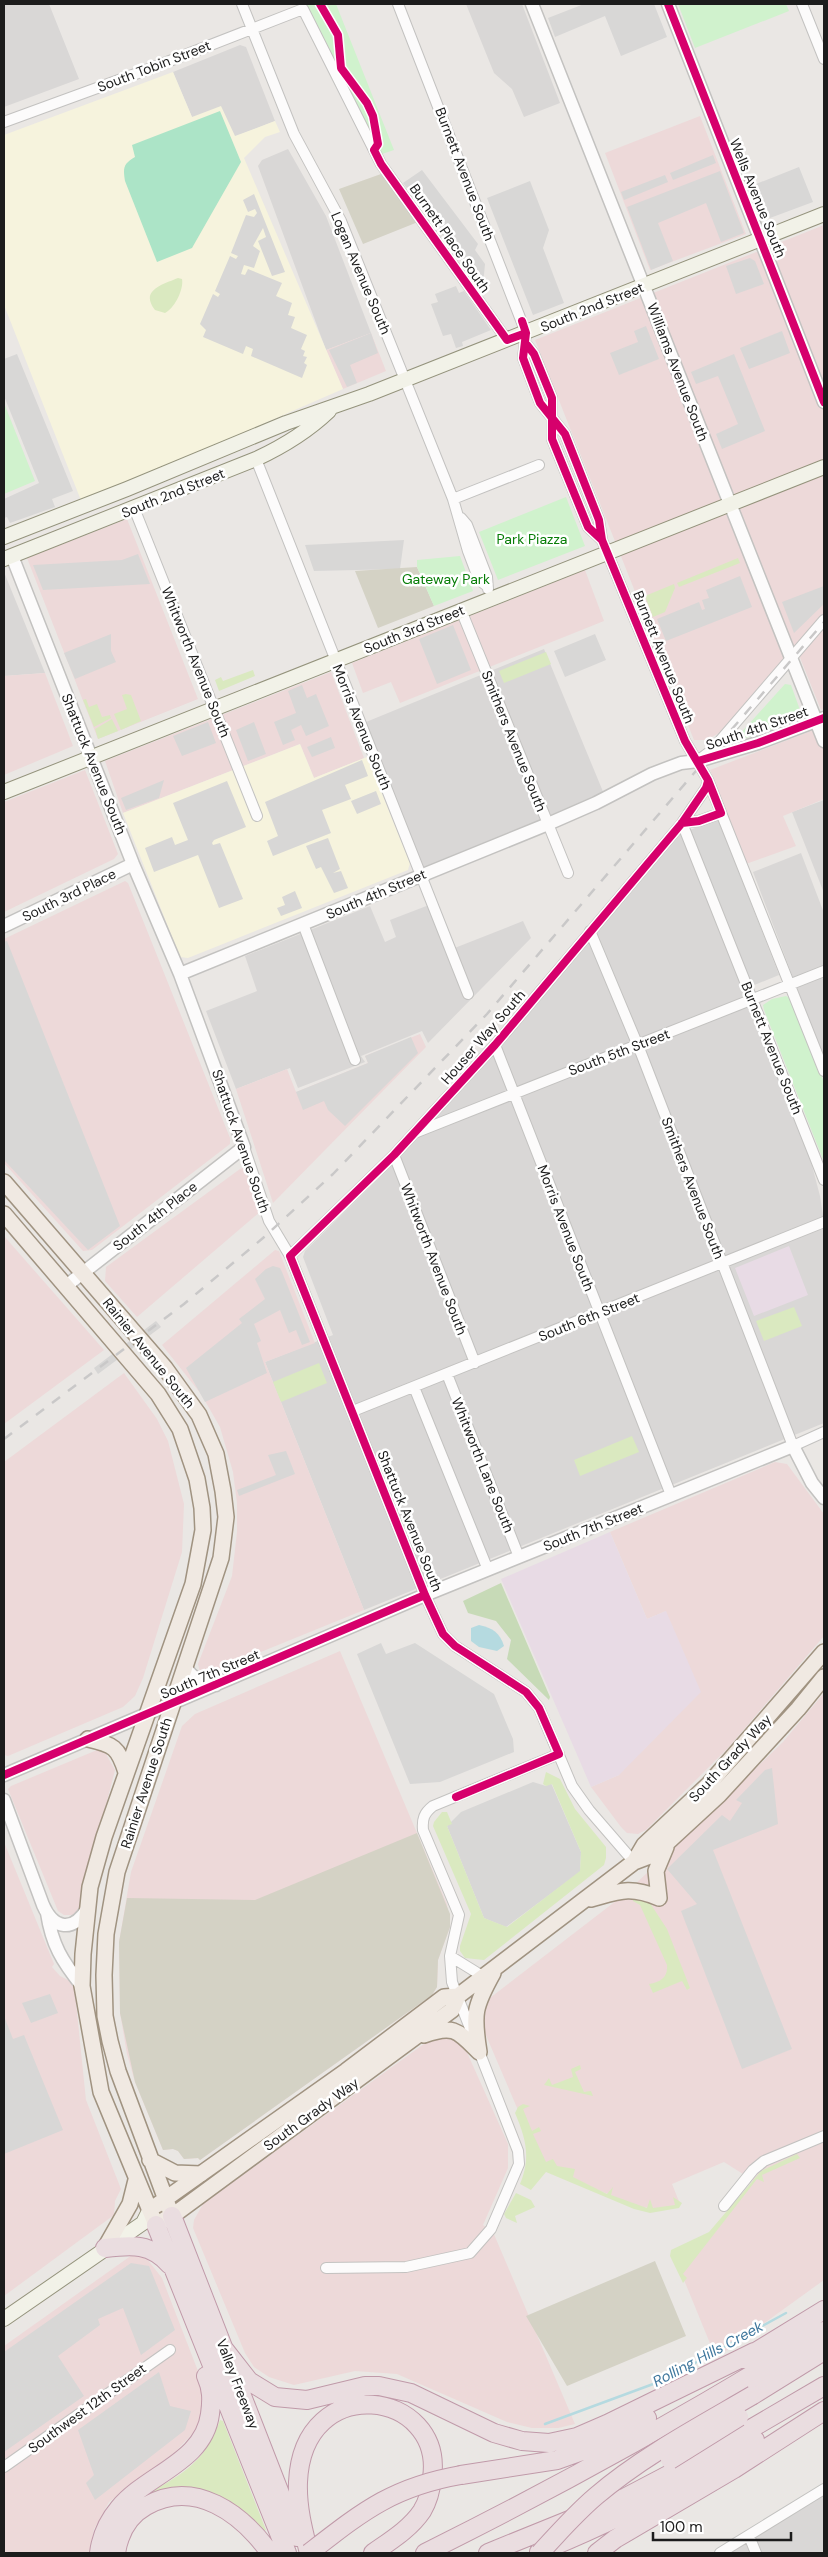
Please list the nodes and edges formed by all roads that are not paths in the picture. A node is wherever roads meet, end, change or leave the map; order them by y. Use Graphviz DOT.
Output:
graph roads {
  1 [pos="242,4"];
  2 [pos="398,4"];
  3 [pos="532,4"];
  4 [pos="668,4"];
  5 [pos="802,4"];
  6 [pos="303,9"];
  7 [pos="252,28"];
  8 [pos="824,59"];
  9 [pos="4,122"];
  10 [pos="824,214"];
  11 [pos="760,240"];
  12 [pos="643,286"];
  13 [pos="527,339"];
  14 [pos="506,340"];
  15 [pos="405,380"];
  16 [pos="824,402"];
  17 [pos="331,408"];
  18 [pos="256,459"];
  19 [pos="539,465"];
  20 [pos="824,467"];
  21 [pos="453,499"];
  22 [pos="730,504"];
  23 [pos="134,508"];
  24 [pos="4,537"];
  25 [pos="605,546"];
  26 [pos="8,558"];
  27 [pos="489,592"];
  28 [pos="461,610"];
  29 [pos="824,620"];
  30 [pos="790,659"];
  31 [pos="335,660"];
  32 [pos="214,708"];
  33 [pos="820,719"];
  34 [pos="824,741"];
  35 [pos="91,757"];
  36 [pos="698,761"];
  37 [pos="708,781"];
  38 [pos="4,792"];
  39 [pos="721,813"];
  40 [pos="257,816"];
  41 [pos="682,823"];
  42 [pos="548,824"];
  43 [pos="133,864"];
  44 [pos="568,872"];
  45 [pos="421,875"];
  46 [pos="303,924"];
  47 [pos="4,926"];
  48 [pos="590,931"];
  49 [pos="171,953"];
  50 [pos="193,968"];
  51 [pos="824,971"];
  52 [pos="180,974"];
  53 [pos="789,985"];
  54 [pos="468,994"];
  55 [pos="753,999"];
  56 [pos="638,1044"];
  57 [pos="495,1045"];
  58 [pos="355,1060"];
  59 [pos="824,1071"];
  60 [pos="513,1094"];
  61 [pos="414,1133"];
  62 [pos="244,1147"];
  63 [pos="394,1155"];
  64 [pos="824,1180"];
  65 [pos="4,1182"];
  66 [pos="4,1214"];
  67 [pos="824,1222"];
  68 [pos="290,1256"];
  69 [pos="722,1263"];
  70 [pos="83,1273"];
  71 [pos="66,1286"];
  72 [pos="599,1313"];
  73 [pos="475,1362"];
  74 [pos="447,1374"];
  75 [pos="414,1387"];
  76 [pos="353,1411"];
  77 [pos="824,1432"];
  78 [pos="793,1446"];
  79 [pos="764,1457"];
  80 [pos="804,1466"];
  81 [pos="671,1495"];
  82 [pos="824,1498"];
  83 [pos="520,1557"];
  84 [pos="488,1570"];
  85 [pos="425,1595"];
  86 [pos="824,1652"];
  87 [pos="185,1666"];
  88 [pos="824,1676"];
  89 [pos="216,1685"];
  90 [pos="789,1693"];
  91 [pos="173,1703"];
  92 [pos="149,1713"];
  93 [pos="759,1728"];
  94 [pos="88,1739"];
  95 [pos="770,1741"];
  96 [pos="559,1754"];
  97 [pos="745,1767"];
  98 [pos="126,1772"];
  99 [pos="4,1775"];
  100 [pos="4,1800"];
  101 [pos="671,1839"];
  102 [pos="634,1862"];
  103 [pos="583,1902"];
  104 [pos="87,1909"];
  105 [pos="47,1913"];
  106 [pos="450,1956"];
  107 [pos="496,1968"];
  108 [pos="484,1977"];
  109 [pos="82,1986"];
  110 [pos="458,1996"];
  111 [pos="411,2040"];
  112 [pos="480,2052"];
  113 [pos="824,2136"];
  114 [pos="150,2160"];
  115 [pos="201,2174"];
  116 [pos="136,2180"];
  117 [pos="724,2206"];
  118 [pos="168,2208"];
  119 [pos="149,2219"];
  120 [pos="105,2248"];
  121 [pos="172,2267"];
  122 [pos="326,2268"];
  123 [pos="824,2310"];
  124 [pos="4,2319"];
  125 [pos="824,2331"];
  126 [pos="199,2336"];
  127 [pos="224,2349"];
  128 [pos="170,2350"];
  129 [pos="824,2351"];
  130 [pos="754,2352"];
  131 [pos="824,2363"];
  132 [pos="824,2386"];
  133 [pos="824,2395"];
  134 [pos="756,2400"];
  135 [pos="824,2411"];
  136 [pos="4,2467"];
  137 [pos="824,2489"];
  138 [pos="749,2536"];
  139 [pos="99,2553"];
  140 [pos="116,2553"];
  141 [pos="270,2553"];
  142 [pos="288,2553"];
  143 [pos="303,2553"];
  144 [pos="309,2553"];
  145 [pos="373,2553"];
  146 [pos="425,2553"];
  147 [pos="488,2553"];
  148 [pos="538,2553"];
  149 [pos="556,2553"];
  150 [pos="597,2553"];
  151 [pos="720,2553"];
  152 [pos="756,2553"];
  1 -- 7 [label="street, Logan Avenue South"];
  2 -- 13 [label="street, Burnett Avenue South"];
  3 -- 12 [label="street, Williams Avenue South"];
  4 -- 11 [label="street, Wells Avenue South"];
  5 -- 8 [label="street"];
  6 -- 7 [label="street, South Tobin Street"];
  6 -- 14 [label="street, Burnett Place South"];
  7 -- 9 [label="street, South Tobin Street"];
  7 -- 15 [label="street, Logan Avenue South"];
  10 -- 11 [label="main road, South 2nd Street"];
  11 -- 12 [label="main road, South 2nd Street"];
  11 -- 16 [label="street, Wells Avenue South"];
  12 -- 13 [label="main road, South 2nd Street"];
  12 -- 22 [label="street, Williams Avenue South"];
  13 -- 14 [label="main road, South 2nd Street"];
  13 -- 25 [label="street, Burnett Avenue South"];
  14 -- 15 [label="main road, South 2nd Street"];
  15 -- 17 [label="main road, South 2nd Street"];
  15 -- 21 [label="street, Logan Avenue South"];
  17 -- 18 [label="main road, South 2nd Street"];
  17 -- 24 [label="main road, South 2nd Street"];
  18 -- 23 [label="main road, South 2nd Street"];
  18 -- 31 [label="street, Morris Avenue South"];
  19 -- 21 [label="street"];
  20 -- 22 [label="main road, South 3rd Street"];
  21 -- 27 [label="street, Logan Avenue South"];
  22 -- 25 [label="main road, South 3rd Street"];
  22 -- 30 [label="street, Williams Avenue South"];
  23 -- 26 [label="main road, South 2nd Street"];
  23 -- 32 [label="street, Whitworth Avenue South"];
  25 -- 27 [label="main road, South 3rd Street"];
  25 -- 36 [label="street, Burnett Avenue South"];
  26 -- 35 [label="street, Shattuck Avenue South"];
  27 -- 28 [label="main road, South 3rd Street"];
  28 -- 31 [label="main road, South 3rd Street"];
  28 -- 42 [label="street, Smithers Avenue South"];
  29 -- 30 [label="street"];
  30 -- 33 [label="street, Williams Avenue South"];
  30 -- 36 [label="street"];
  31 -- 32 [label="main road, South 3rd Street"];
  31 -- 45 [label="street, Morris Avenue South"];
  32 -- 35 [label="main road, South 3rd Street"];
  32 -- 40 [label="street, Whitworth Avenue South"];
  33 -- 34 [label="street, Williams Avenue South"];
  33 -- 36 [label="street, South 4th Street"];
  35 -- 38 [label="main road, South 3rd Street"];
  35 -- 43 [label="street, Shattuck Avenue South"];
  36 -- 37 [label="street, Burnett Avenue South"];
  36 -- 42 [label="street, South 4th Street"];
  37 -- 39 [label="street, Burnett Avenue South"];
  37 -- 41 [label="street"];
  39 -- 41 [label="street"];
  39 -- 53 [label="street, Burnett Avenue South"];
  41 -- 48 [label="street, Houser Way South"];
  41 -- 55 [label="street, Burnett Avenue South"];
  42 -- 44 [label="street, Smithers Avenue South"];
  42 -- 45 [label="street, South 4th Street"];
  43 -- 47 [label="street, South 3rd Place"];
  43 -- 49 [label="street, Shattuck Avenue South"];
  45 -- 46 [label="street, South 4th Street"];
  45 -- 54 [label="street, Morris Avenue South"];
  46 -- 50 [label="street, South 4th Street"];
  46 -- 58 [label="street"];
  48 -- 56 [label="street, Smithers Avenue South"];
  48 -- 57 [label="street, Houser Way South"];
  49 -- 50 [label="street"];
  49 -- 52 [label="street, Shattuck Avenue South"];
  50 -- 52 [label="street, South 4th Street"];
  51 -- 53 [label="street, South 5th Street"];
  52 -- 62 [label="street, Shattuck Avenue South"];
  53 -- 55 [label="street, South 5th Street"];
  53 -- 59 [label="street, Burnett Avenue South"];
  55 -- 56 [label="street, South 5th Street"];
  55 -- 64 [label="street, Burnett Avenue South"];
  56 -- 60 [label="street, South 5th Street"];
  56 -- 69 [label="street, Smithers Avenue South"];
  57 -- 60 [label="street, Morris Avenue South"];
  57 -- 61 [label="street, Houser Way South"];
  60 -- 61 [label="street, South 5th Street"];
  60 -- 72 [label="street, Morris Avenue South"];
  61 -- 63 [label="street, Houser Way South"];
  62 -- 68 [label="street, Shattuck Avenue South"];
  62 -- 70 [label="street, South 4th Place"];
  63 -- 68 [label="street, Houser Way South"];
  63 -- 73 [label="street, Whitworth Avenue South"];
  65 -- 70 [label="main road, Rainier Avenue South"];
  66 -- 71 [label="main road, Rainier Avenue South"];
  67 -- 69 [label="street, South 6th Street"];
  68 -- 76 [label="street, Shattuck Avenue South"];
  69 -- 72 [label="street, South 6th Street"];
  69 -- 78 [label="street, Smithers Avenue South"];
  70 -- 71 [label="street, South 4th Place"];
  70 -- 87 [label="main road, Rainier Avenue South"];
  71 -- 92 [label="main road, Rainier Avenue South"];
  72 -- 73 [label="street, South 6th Street"];
  72 -- 81 [label="street, Morris Avenue South"];
  73 -- 74 [label="street, South 6th Street"];
  74 -- 75 [label="street, South 6th Street"];
  74 -- 83 [label="street, Whitworth Lane South"];
  75 -- 76 [label="street, South 6th Street"];
  75 -- 84 [label="street"];
  76 -- 85 [label="street, Shattuck Avenue South"];
  77 -- 78 [label="street, South 7th Street"];
  78 -- 79 [label="street, South 7th Street"];
  78 -- 80 [label="street"];
  79 -- 80 [label="street"];
  79 -- 81 [label="street, South 7th Street"];
  80 -- 82 [label="street"];
  81 -- 83 [label="street, South 7th Street"];
  83 -- 84 [label="street, South 7th Street"];
  84 -- 85 [label="street, South 7th Street"];
  85 -- 89 [label="street, South 7th Street"];
  85 -- 96 [label="street, Shattuck Avenue South"];
  86 -- 90 [label="main road, South Grady Way"];
  87 -- 89 [label="street"];
  87 -- 91 [label="main road, Rainier Avenue South"];
  88 -- 95 [label="main road, South Grady Way"];
  89 -- 91 [label="street, South 7th Street"];
  90 -- 93 [label="main road, South Grady Way"];
  90 -- 95 [label="main road"];
  91 -- 92 [label="street, South 7th Street"];
  91 -- 114 [label="main road, Rainier Avenue South"];
  92 -- 94 [label="street, South 7th Street"];
  92 -- 98 [label="main road, Rainier Avenue South"];
  93 -- 97 [label="main road"];
  93 -- 102 [label="main road, South Grady Way"];
  94 -- 98 [label="main road"];
  94 -- 99 [label="street, South 7th Street"];
  95 -- 97 [label="main road, South Grady Way"];
  96 -- 102 [label="street, Shattuck Avenue South"];
  96 -- 106 [label="street"];
  97 -- 101 [label="main road, South Grady Way"];
  98 -- 104 [label="main road, Rainier Avenue South"];
  100 -- 105 [label="street"];
  101 -- 102 [label="main road, South Grady Way"];
  101 -- 103 [label="main road"];
  102 -- 103 [label="main road, South Grady Way"];
  103 -- 107 [label="main road, South Grady Way"];
  104 -- 105 [label="street"];
  104 -- 109 [label="main road, Rainier Avenue South"];
  105 -- 109 [label="street"];
  106 -- 108 [label="street"];
  106 -- 110 [label="street"];
  107 -- 108 [label="main road, South Grady Way"];
  107 -- 112 [label="main road"];
  108 -- 110 [label="main road, South Grady Way"];
  109 -- 116 [label="main road, Rainier Avenue South"];
  110 -- 111 [label="main road, South Grady Way"];
  110 -- 112 [label="street"];
  110 -- 115 [label="main road, South Grady Way"];
  111 -- 112 [label="main road"];
  111 -- 118 [label="main road, South Grady Way"];
  112 -- 122 [label="street"];
  113 -- 117 [label="street"];
  114 -- 115 [label="main road"];
  114 -- 118 [label="main road, Rainier Avenue South"];
  115 -- 118 [label="main road, South Grady Way"];
  116 -- 119 [label="main road, Rainier Avenue South"];
  116 -- 120 [label="main road"];
  118 -- 119 [label="main road, South Grady Way"];
  118 -- 127 [label="highway, Valley Freeway"];
  119 -- 120 [label="main road"];
  119 -- 121 [label="highway, Valley Freeway"];
  120 -- 121 [label="highway"];
  120 -- 124 [label="main road"];
  121 -- 126 [label="highway, Valley Freeway"];
  123 -- 130 [label="highway"];
  125 -- 146 [label="highway"];
  126 -- 139 [label="highway"];
  126 -- 142 [label="highway, Valley Freeway"];
  127 -- 130 [label="highway"];
  127 -- 143 [label="highway, Valley Freeway"];
  128 -- 136 [label="street, Southwest 12th Street"];
  129 -- 134 [label="highway"];
  130 -- 144 [label="highway, bridge"];
  131 -- 134 [label="highway"];
  132 -- 147 [label="highway"];
  133 -- 148 [label="highway"];
  134 -- 148 [label="highway, bridge"];
  134 -- 149 [label="highway, bridge"];
  135 -- 150 [label="highway"];
  137 -- 138 [label="street"];
  138 -- 151 [label="street"];
  138 -- 152 [label="street"];
  140 -- 141 [label="highway"];
  144 -- 145 [label="highway"];
}
